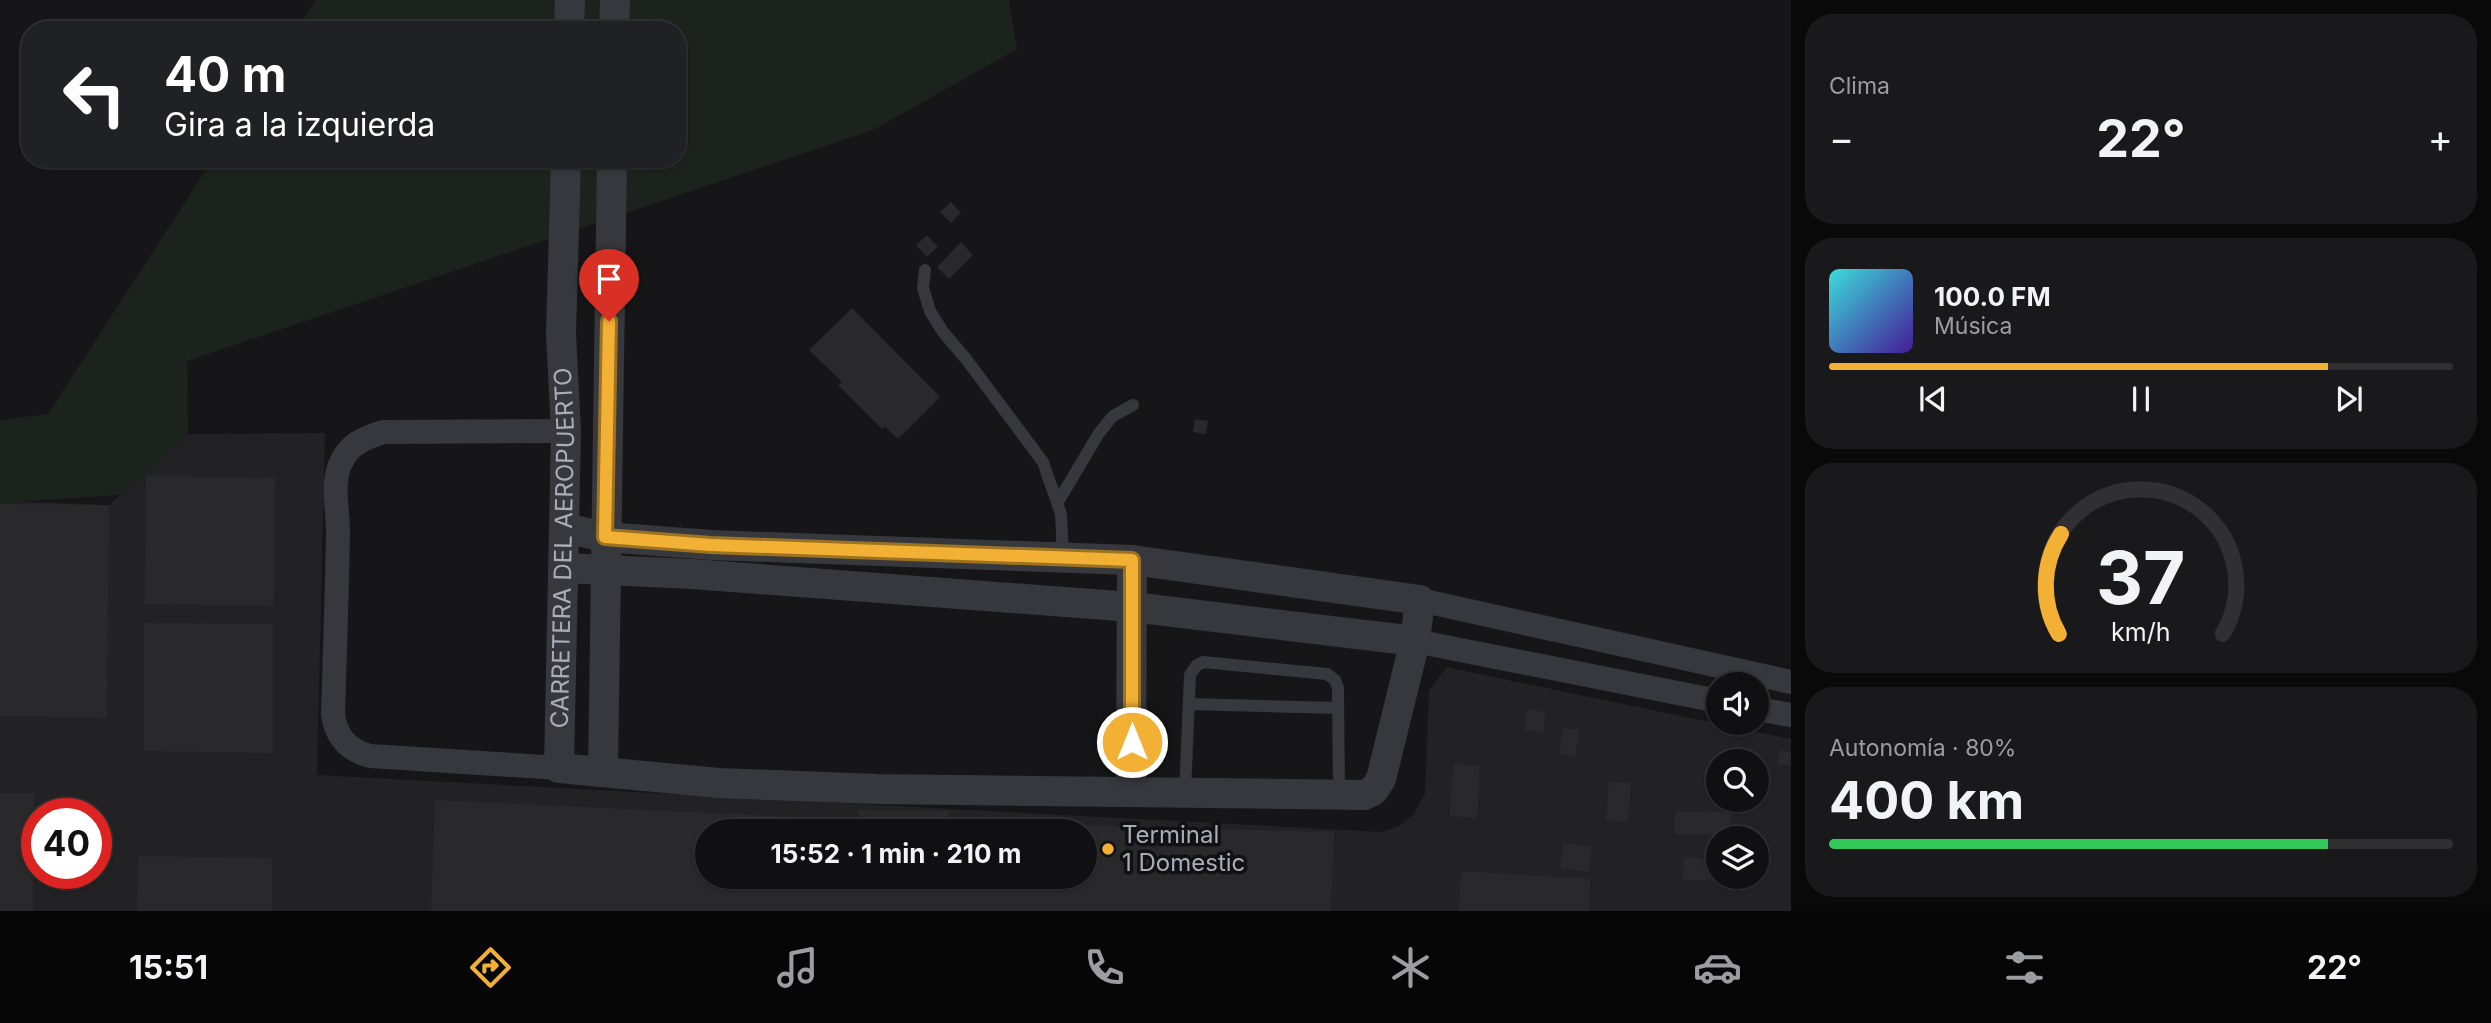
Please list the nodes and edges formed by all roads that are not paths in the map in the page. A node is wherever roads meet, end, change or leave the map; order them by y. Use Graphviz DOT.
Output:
graph roads {
  1 [pos="570,0"];
  2 [pos="615,0"];
  3 [pos="569,21"];
  4 [pos="614,21"];
  5 [pos="566,168"];
  6 [pos="612,168"];
  7 [pos="925,270"];
  8 [pos="1133,405"];
  9 [pos="566,431"];
  10 [pos="1058,502"];
  11 [pos="565,528"];
  12 [pos="605,537"];
  13 [pos="1063,557"];
  14 [pos="1132,560"];
  15 [pos="564,568"];
  16 [pos="604,570"];
  17 [pos="1420,600"];
  18 [pos="1132,607"];
  19 [pos="1415,641"];
  20 [pos="1791,682"];
  21 [pos="1706,699"];
  22 [pos="1190,704"];
  23 [pos="1338,709"];
  24 [pos="1769,711"];
  25 [pos="1791,715"];
  26 [pos="559,768"];
  27 [pos="603,772"];
  28 [pos="1132,792"];
  29 [pos="1185,793"];
  30 [pos="1339,795"];
  1 -- 3 [label="street"];
  2 -- 4 [label="street"];
  5 -- 9 [label="street, CARRETERA DEL AEROPUERTO"];
  6 -- 12 [label="street, CARRETERA DEL AEROPUERTO"];
  7 -- 10 [label="lane"];
  8 -- 10 [label="lane"];
  9 -- 11 [label="street, CARRETERA DEL AEROPUERTO"];
  9 -- 26 [label="street"];
  10 -- 13 [label="lane"];
  11 -- 12 [label="street"];
  11 -- 15 [label="street, CARRETERA DEL AEROPUERTO"];
  12 -- 13 [label="street"];
  12 -- 16 [label="street, CARRETERA DEL AEROPUERTO"];
  13 -- 14 [label="street"];
  14 -- 17 [label="street"];
  14 -- 18 [label="street"];
  15 -- 16 [label="street"];
  15 -- 26 [label="street, CARRETERA DEL AEROPUERTO"];
  16 -- 18 [label="street"];
  16 -- 27 [label="street, CARRETERA DEL AEROPUERTO"];
  17 -- 19 [label="street"];
  17 -- 20 [label="street"];
  18 -- 19 [label="street"];
  18 -- 28 [label="street"];
  19 -- 21 [label="street"];
  19 -- 30 [label="street"];
  22 -- 23 [label="lane"];
  22 -- 23 [label="lane"];
  22 -- 29 [label="lane"];
  23 -- 30 [label="lane"];
  24 -- 25 [label="street"];
  26 -- 27 [label="street"];
  27 -- 28 [label="street"];
  28 -- 29 [label="street"];
  29 -- 30 [label="street"];
}
